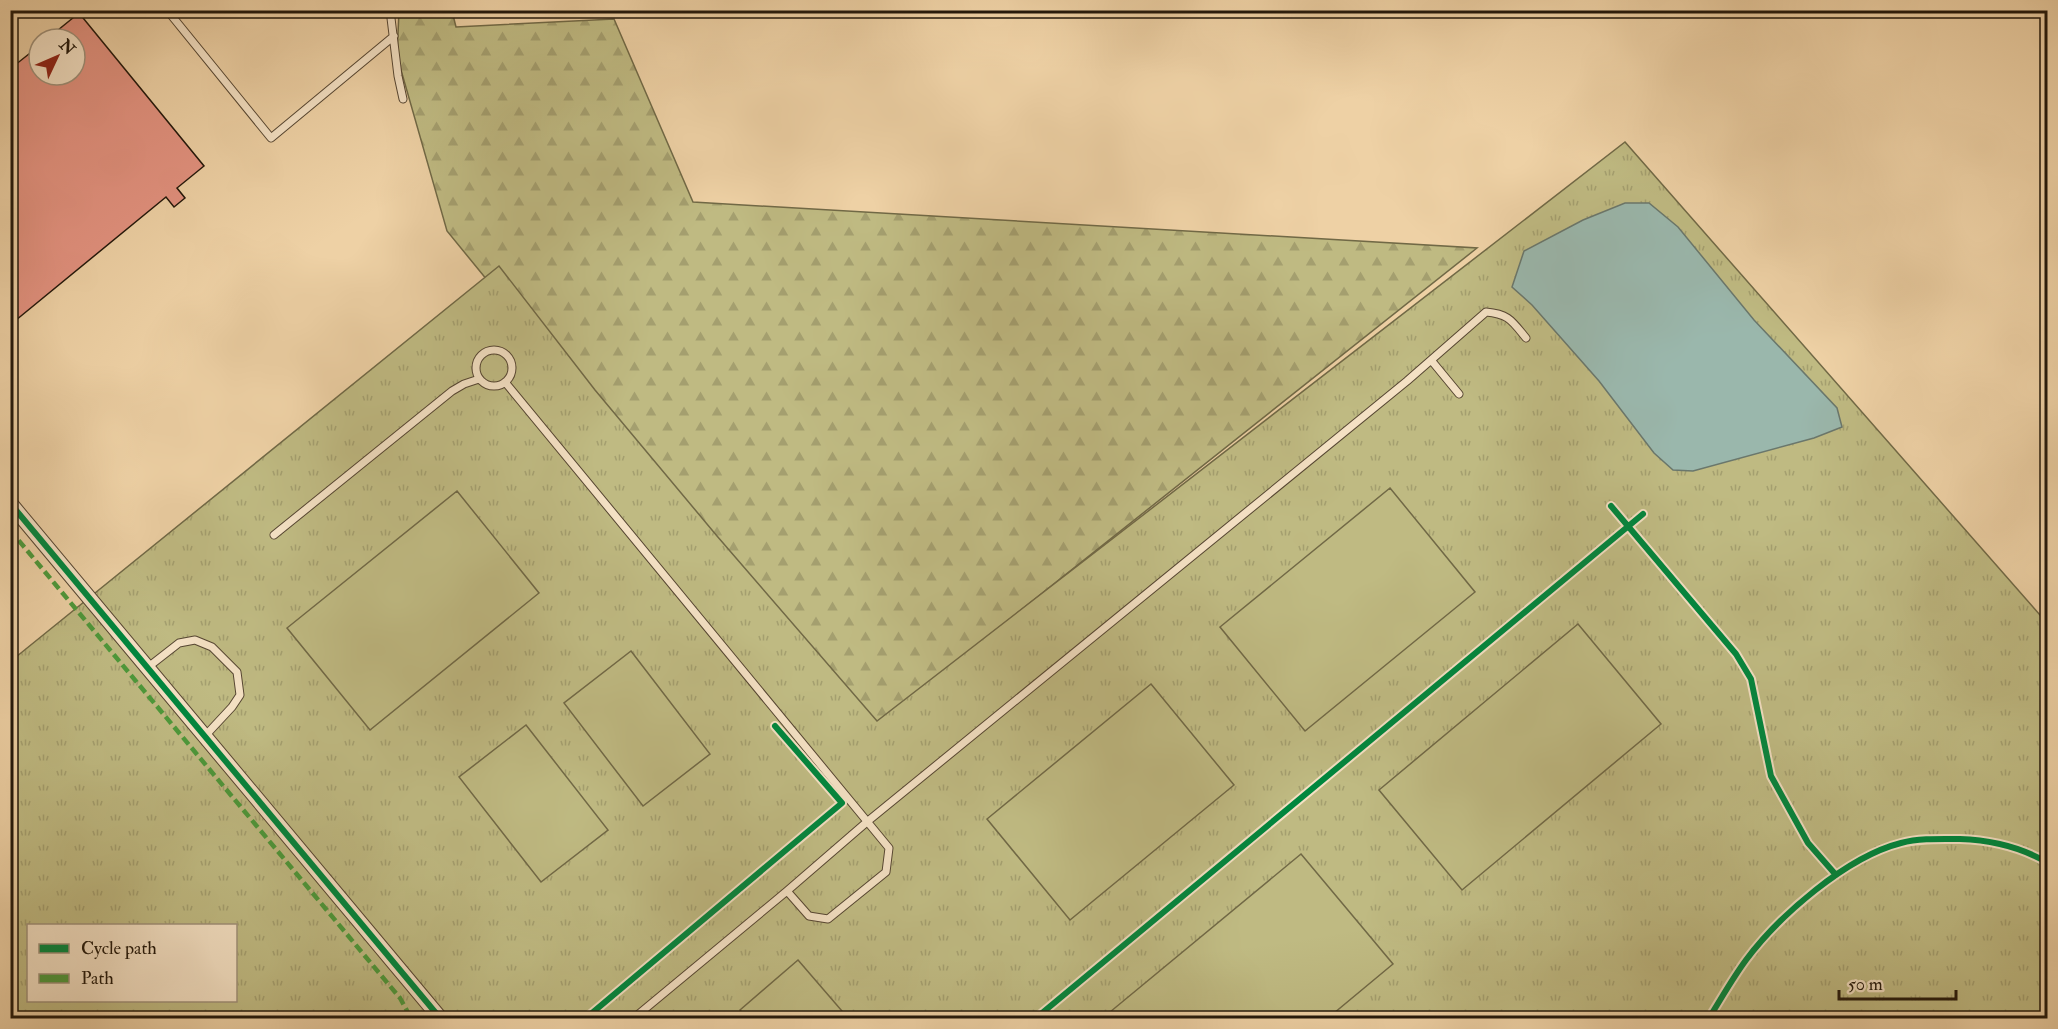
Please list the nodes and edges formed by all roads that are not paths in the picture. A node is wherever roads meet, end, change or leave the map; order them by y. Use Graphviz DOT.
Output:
graph roads {
  1 [pos="21,10"];
  2 [pos="167,10"];
  3 [pos="390,10"];
  4 [pos="10,19"];
  5 [pos="394,36"];
  6 [pos="403,99"];
  7 [pos="1526,338"];
  8 [pos="1431,360"];
  9 [pos="479,379"];
  10 [pos="505,382"];
  11 [pos="1459,394"];
  12 [pos="10,503"];
  13 [pos="274,535"];
  14 [pos="147,668"];
  15 [pos="205,736"];
  16 [pos="868,821"];
  17 [pos="788,891"];
  18 [pos="440,1018"];
  19 [pos="634,1018"];
  1 -- 4 [label="lane"];
  2 -- 5 [label="lane"];
  3 -- 5 [label="lane"];
  5 -- 6 [label="lane"];
  7 -- 8 [label="lane"];
  8 -- 11 [label="lane"];
  8 -- 16 [label="lane"];
  9 -- 10 [label="lane"];
  9 -- 10 [label="lane"];
  9 -- 13 [label="lane"];
  10 -- 16 [label="lane"];
  12 -- 14 [label="street"];
  14 -- 15 [label="street"];
  14 -- 15 [label="lane"];
  15 -- 18 [label="street"];
  16 -- 17 [label="lane"];
  16 -- 17 [label="lane"];
  17 -- 19 [label="lane"];
}
